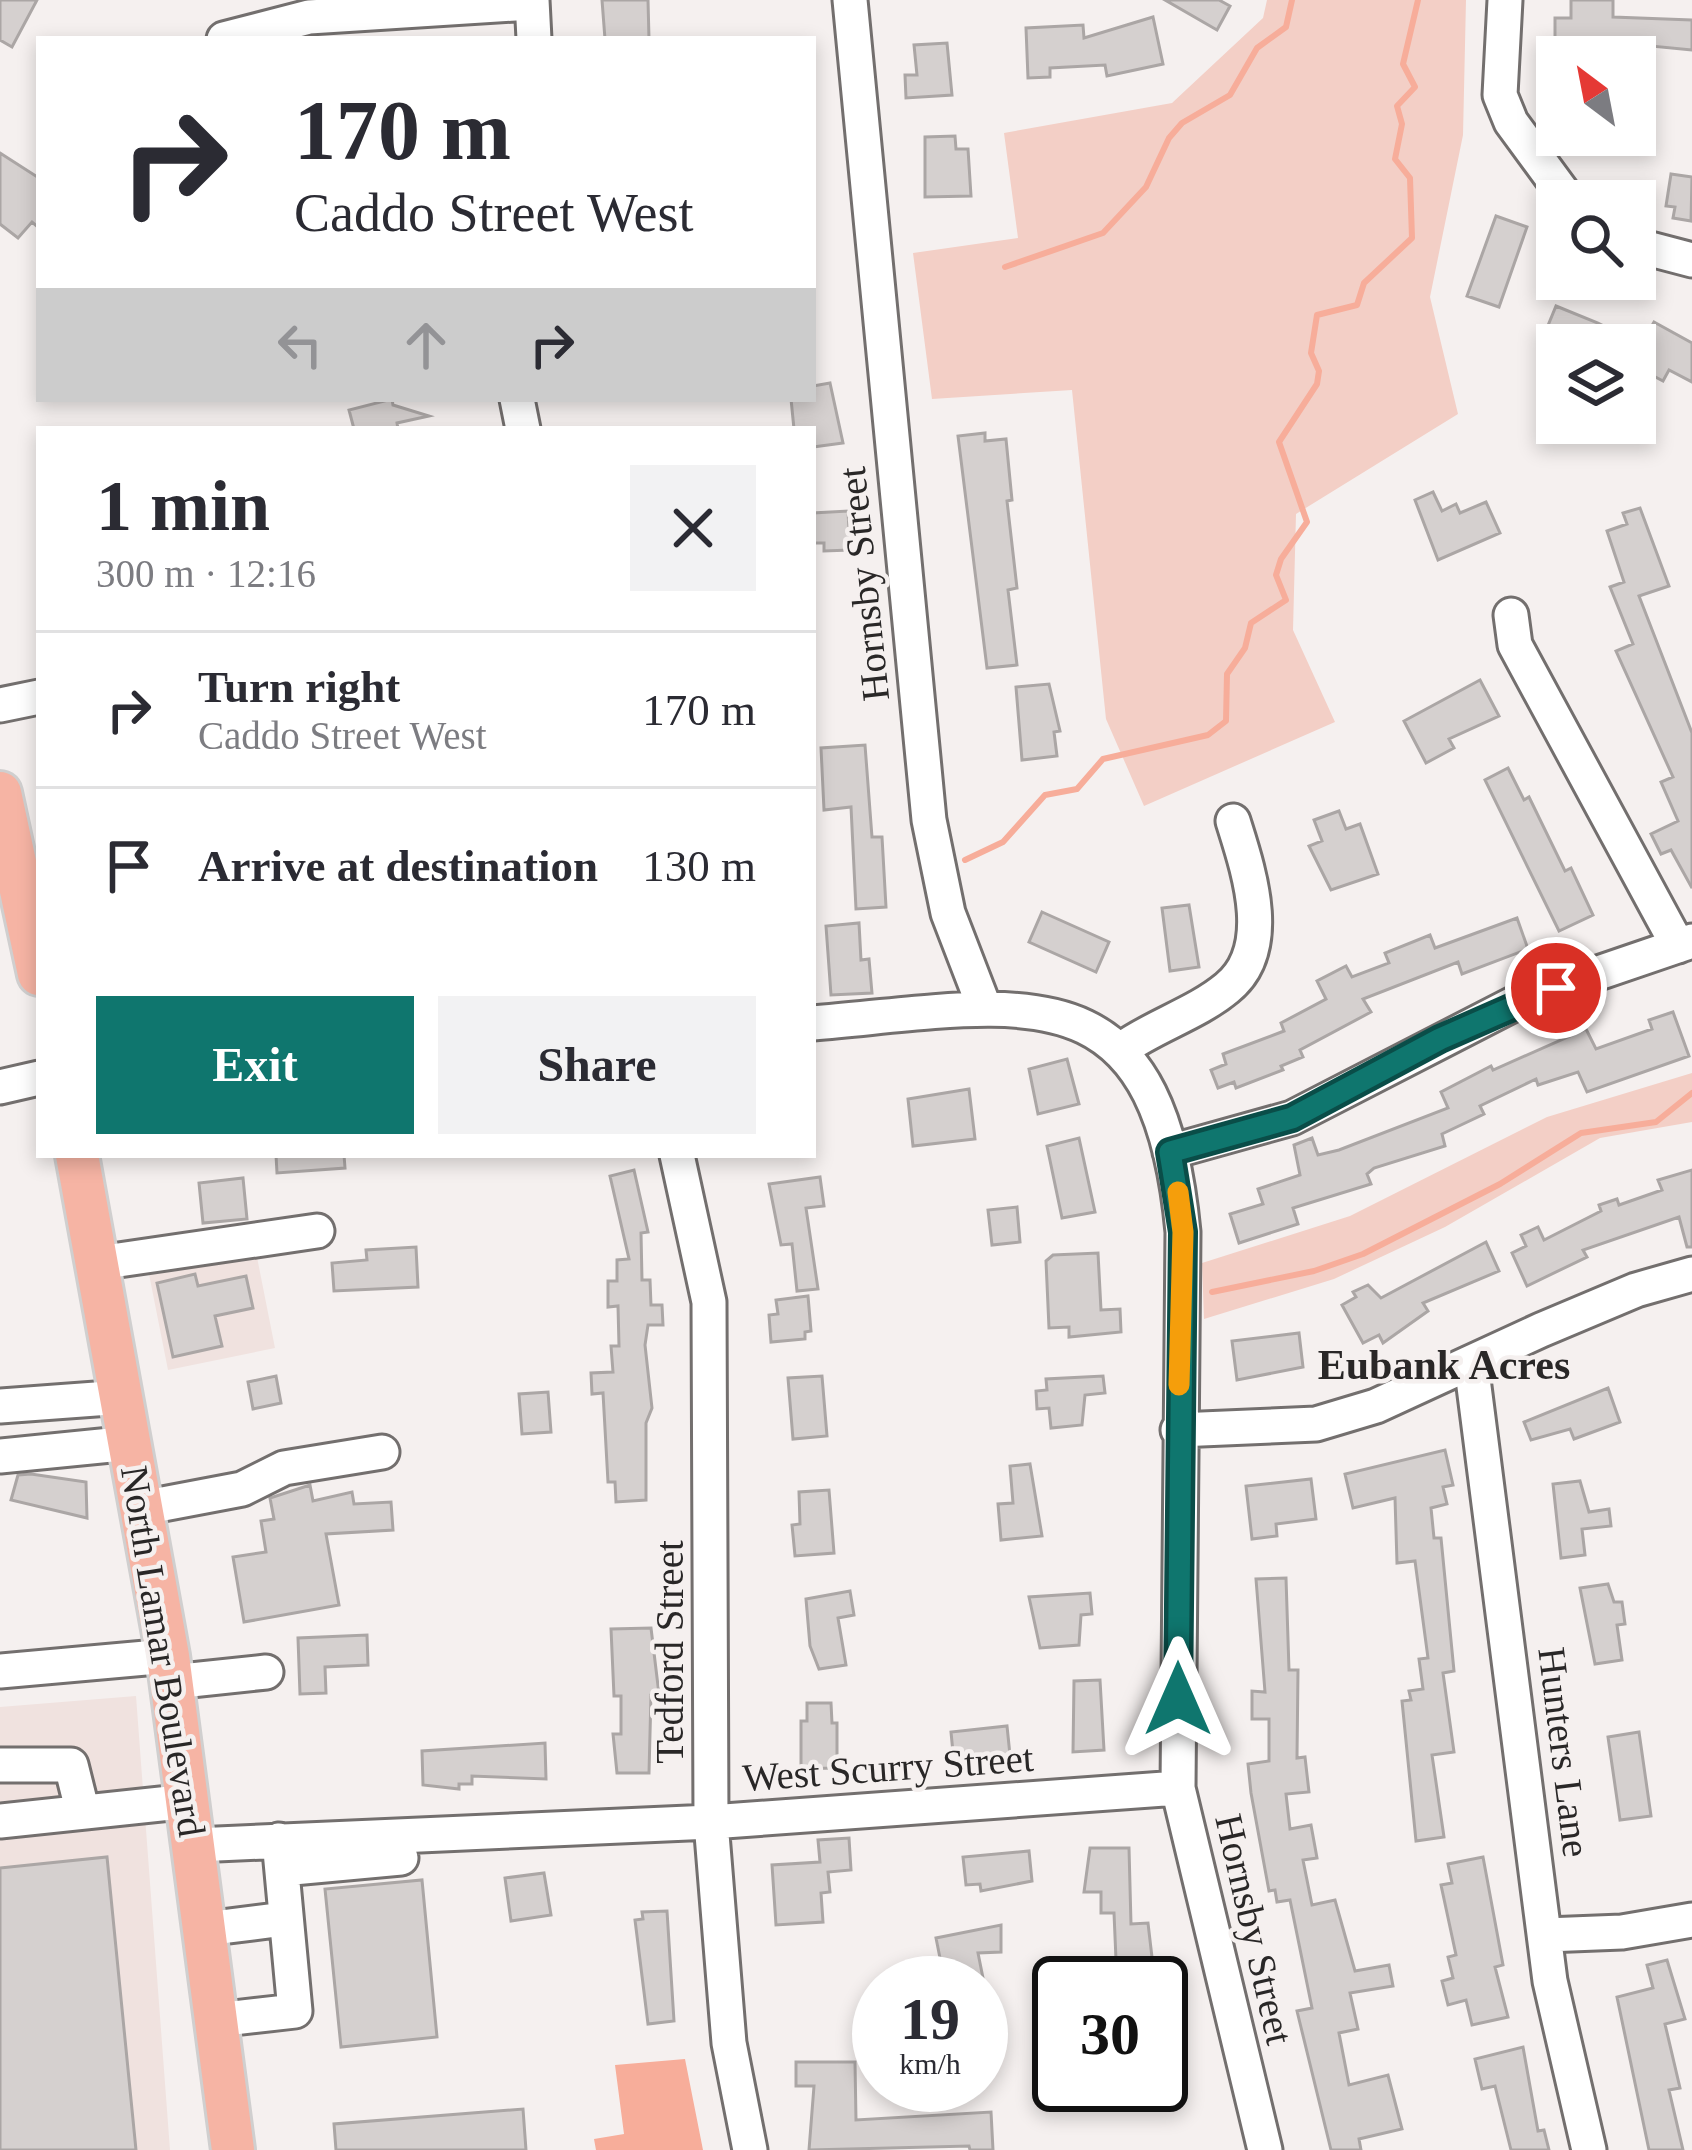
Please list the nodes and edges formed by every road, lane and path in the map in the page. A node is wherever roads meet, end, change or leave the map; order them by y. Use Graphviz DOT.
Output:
graph roads {
  1 [pos="850,0"];
  2 [pos="1504,0"];
  3 [pos="532,2"];
  4 [pos="236,36"];
  5 [pos="534,36"];
  6 [pos="1554,180"];
  7 [pos="1656,251"];
  8 [pos="1692,260"];
  9 [pos="1511,615"];
  10 [pos="36,698"];
  11 [pos="0,705"];
  12 [pos="0,793"];
  13 [pos="1233,821"];
  14 [pos="25,838"];
  15 [pos="1685,943"];
  16 [pos="36,945"];
  17 [pos="985,1009"];
  18 [pos="816,1023"];
  19 [pos="1122,1049"];
  20 [pos="36,1079"];
  21 [pos="0,1087"];
  22 [pos="1170,1152"];
  23 [pos="77,1158"];
  24 [pos="678,1158"];
  25 [pos="317,1231"];
  26 [pos="98,1263"];
  27 [pos="1692,1274"];
  28 [pos="1471,1363"];
  29 [pos="123,1397"];
  30 [pos="0,1406"];
  31 [pos="1178,1430"];
  32 [pos="131,1443"];
  33 [pos="382,1452"];
  34 [pos="0,1456"];
  35 [pos="142,1508"];
  36 [pos="170,1669"];
  37 [pos="0,1671"];
  38 [pos="266,1672"];
  39 [pos="0,1765"];
  40 [pos="1178,1788"];
  41 [pos="188,1801"];
  42 [pos="82,1809"];
  43 [pos="0,1821"];
  44 [pos="711,1822"];
  45 [pos="195,1844"];
  46 [pos="280,1854"];
  47 [pos="401,1858"];
  48 [pos="284,1919"];
  49 [pos="1692,1920"];
  50 [pos="205,1929"];
  51 [pos="1546,1935"];
  52 [pos="216,2020"];
  53 [pos="233,2150"];
  54 [pos="750,2150"];
  55 [pos="1265,2150"];
  56 [pos="1589,2150"];
  1 -- 17 [label="street, Hornsby Street"];
  2 -- 6 [label="street"];
  3 -- 4 [label="street"];
  3 -- 5 [label="street"];
  7 -- 8 [label="street"];
  9 -- 15 [label="street"];
  10 -- 11 [label="street"];
  12 -- 14 [label="main road"];
  13 -- 19 [label="street"];
  14 -- 16 [label="main road"];
  15 -- 22 [label="street"];
  17 -- 18 [label="street"];
  17 -- 19 [label="street"];
  19 -- 22 [label="street, Hornsby Street"];
  20 -- 21 [label="street"];
  22 -- 31 [label="street, Hornsby Street"];
  23 -- 26 [label="main road, North Lamar Boulevard"];
  24 -- 44 [label="street, Tedford Street"];
  25 -- 26 [label="street"];
  26 -- 29 [label="main road, North Lamar Boulevard"];
  27 -- 28 [label="street"];
  28 -- 31 [label="street"];
  28 -- 51 [label="street, Hunters Lane"];
  29 -- 30 [label="street"];
  29 -- 32 [label="main road, North Lamar Boulevard"];
  31 -- 40 [label="street, Hornsby Street"];
  32 -- 34 [label="street"];
  32 -- 35 [label="main road, North Lamar Boulevard"];
  33 -- 35 [label="street"];
  35 -- 36 [label="main road, North Lamar Boulevard"];
  36 -- 37 [label="street"];
  36 -- 38 [label="street"];
  36 -- 41 [label="main road, North Lamar Boulevard"];
  39 -- 42 [label="street"];
  40 -- 44 [label="street, West Scurry Street"];
  40 -- 55 [label="street, Hornsby Street"];
  41 -- 42 [label="street"];
  41 -- 45 [label="main road, North Lamar Boulevard"];
  42 -- 43 [label="street"];
  44 -- 46 [label="street, West Scurry Street"];
  44 -- 54 [label="street, Tedford Street"];
  45 -- 46 [label="street"];
  45 -- 50 [label="main road, North Lamar Boulevard"];
  46 -- 47 [label="street"];
  46 -- 48 [label="street"];
  48 -- 50 [label="street"];
  48 -- 52 [label="street"];
  49 -- 51 [label="street"];
  50 -- 52 [label="main road, North Lamar Boulevard"];
  51 -- 56 [label="street, Hunters Lane"];
  52 -- 53 [label="main road, North Lamar Boulevard"];
}
